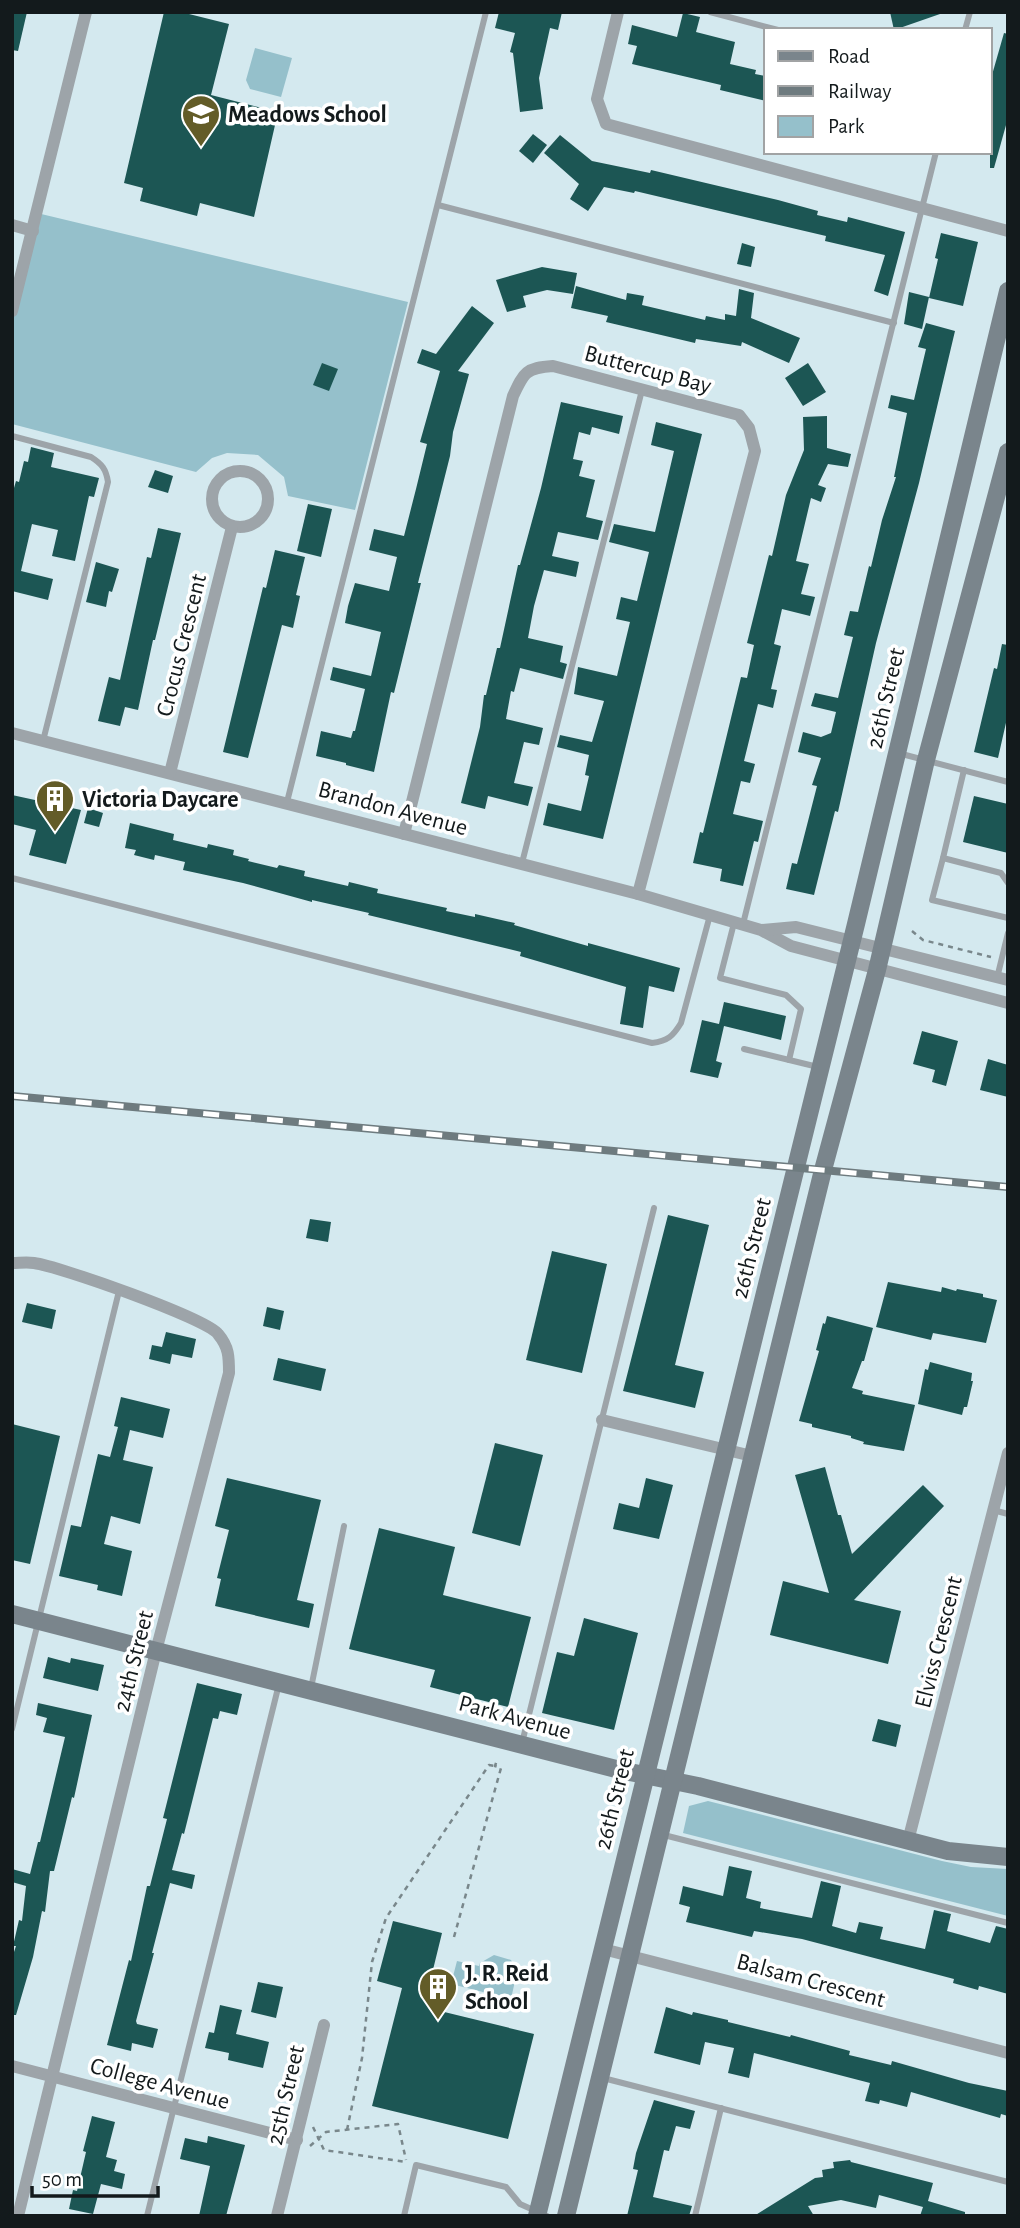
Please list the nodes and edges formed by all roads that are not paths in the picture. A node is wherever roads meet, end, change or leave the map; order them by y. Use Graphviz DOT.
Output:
graph roads {
  1 [pos="86,12"];
  2 [pos="486,12"];
  3 [pos="618,12"];
  4 [pos="710,12"];
  5 [pos="770,28"];
  6 [pos="936,154"];
  7 [pos="438,205"];
  8 [pos="923,208"];
  9 [pos="12,225"];
  10 [pos="33,231"];
  11 [pos="1008,231"];
  12 [pos="1008,292"];
  13 [pos="12,310"];
  14 [pos="894,323"];
  15 [pos="642,389"];
  16 [pos="12,436"];
  17 [pos="1008,452"];
  18 [pos="232,527"];
  19 [pos="12,733"];
  20 [pos="43,741"];
  21 [pos="897,753"];
  22 [pos="926,761"];
  23 [pos="964,770"];
  24 [pos="170,773"];
  25 [pos="1008,782"];
  26 [pos="287,802"];
  27 [pos="404,834"];
  28 [pos="943,858"];
  29 [pos="522,863"];
  30 [pos="12,878"];
  31 [pos="1008,883"];
  32 [pos="638,894"];
  33 [pos="710,914"];
  34 [pos="1008,918"];
  35 [pos="739,923"];
  36 [pos="761,930"];
  37 [pos="1008,933"];
  38 [pos="852,941"];
  39 [pos="882,948"];
  40 [pos="847,961"];
  41 [pos="877,970"];
  42 [pos="1002,979"];
  43 [pos="1008,1003"];
  44 [pos="744,1049"];
  45 [pos="789,1060"];
  46 [pos="820,1068"];
  47 [pos="653,1209"];
  48 [pos="776,1250"];
  49 [pos="803,1256"];
  50 [pos="12,1263"];
  51 [pos="119,1291"];
  52 [pos="601,1420"];
  53 [pos="726,1450"];
  54 [pos="1008,1453"];
  55 [pos="752,1456"];
  56 [pos="993,1510"];
  57 [pos="1008,1514"];
  58 [pos="344,1525"];
  59 [pos="12,1614"];
  60 [pos="38,1621"];
  61 [pos="156,1651"];
  62 [pos="280,1682"];
  63 [pos="311,1690"];
  64 [pos="12,1729"];
  65 [pos="522,1743"];
  66 [pos="645,1775"];
  67 [pos="671,1780"];
  68 [pos="658,1834"];
  69 [pos="908,1841"];
  70 [pos="1008,1857"];
  71 [pos="1008,1923"];
  72 [pos="603,1949"];
  73 [pos="629,1955"];
  74 [pos="324,2025"];
  75 [pos="1008,2053"];
  76 [pos="12,2066"];
  77 [pos="52,2076"];
  78 [pos="600,2077"];
  79 [pos="174,2108"];
  80 [pos="722,2108"];
  81 [pos="297,2140"];
  82 [pos="1008,2182"];
  83 [pos="541,2215"];
  84 [pos="18,2216"];
  85 [pos="147,2216"];
  86 [pos="277,2216"];
  87 [pos="404,2216"];
  88 [pos="566,2216"];
  89 [pos="695,2216"];
  1 -- 10 [label="street"];
  2 -- 7 [label="lane"];
  3 -- 8 [label="street"];
  4 -- 5 [label="lane"];
  6 -- 8 [label="lane"];
  7 -- 14 [label="lane"];
  7 -- 26 [label="lane"];
  8 -- 11 [label="street"];
  8 -- 14 [label="lane"];
  9 -- 10 [label="street"];
  10 -- 13 [label="street"];
  12 -- 21 [label="street, 26th Street"];
  14 -- 35 [label="lane"];
  15 -- 27 [label="street, Buttercup Bay"];
  15 -- 29 [label="lane"];
  15 -- 32 [label="street, Buttercup Bay"];
  16 -- 20 [label="lane"];
  17 -- 22 [label="street, 26th Street"];
  18 -- 18 [label="street"];
  18 -- 24 [label="street, Crocus Crescent"];
  19 -- 20 [label="street, Brandon Avenue"];
  20 -- 24 [label="street, Brandon Avenue"];
  21 -- 22 [label="lane"];
  21 -- 38 [label="street, 26th Street"];
  22 -- 23 [label="lane"];
  22 -- 39 [label="street, 26th Street"];
  23 -- 25 [label="lane"];
  23 -- 28 [label="lane"];
  24 -- 26 [label="street, Brandon Avenue"];
  26 -- 27 [label="street, Brandon Avenue"];
  27 -- 29 [label="street, Brandon Avenue"];
  28 -- 31 [label="lane"];
  28 -- 34 [label="lane"];
  29 -- 32 [label="street, Brandon Avenue"];
  30 -- 33 [label="lane"];
  32 -- 33 [label="street, Brandon Avenue"];
  33 -- 35 [label="street, Brandon Avenue"];
  35 -- 36 [label="street, Brandon Avenue"];
  35 -- 45 [label="lane"];
  36 -- 38 [label="street, Brandon Avenue"];
  36 -- 40 [label="street, Brandon Avenue"];
  37 -- 42 [label="lane"];
  38 -- 39 [label="street, Brandon Avenue"];
  38 -- 40 [label="street, 26th Street"];
  39 -- 41 [label="street, 26th Street"];
  39 -- 42 [label="street, Brandon Avenue"];
  40 -- 41 [label="street, Brandon Avenue"];
  40 -- 46 [label="street, 26th Street"];
  41 -- 43 [label="street, Brandon Avenue"];
  41 -- 49 [label="street, 26th Street"];
  44 -- 45 [label="lane"];
  45 -- 46 [label="lane"];
  46 -- 48 [label="street, 26th Street"];
  47 -- 52 [label="lane"];
  48 -- 49 [label="street"];
  48 -- 53 [label="street, 26th Street"];
  49 -- 55 [label="street, 26th Street"];
  50 -- 51 [label="street, 24th Street"];
  51 -- 60 [label="lane"];
  51 -- 61 [label="street, 24th Street"];
  52 -- 53 [label="street"];
  52 -- 65 [label="lane"];
  53 -- 55 [label="street"];
  53 -- 66 [label="street, 26th Street"];
  54 -- 56 [label="street, Elviss Crescent"];
  55 -- 67 [label="street, 26th Street"];
  56 -- 57 [label="lane"];
  56 -- 69 [label="street, Elviss Crescent"];
  58 -- 63 [label="lane"];
  59 -- 60 [label="street, Park Avenue"];
  60 -- 61 [label="street, Park Avenue"];
  60 -- 64 [label="lane"];
  61 -- 62 [label="street, Park Avenue"];
  61 -- 77 [label="street, 24th Street"];
  62 -- 63 [label="street, Park Avenue"];
  62 -- 79 [label="lane"];
  63 -- 65 [label="street, Park Avenue"];
  65 -- 66 [label="street, Park Avenue"];
  66 -- 67 [label="street, Park Avenue"];
  66 -- 72 [label="street, 26th Street"];
  67 -- 68 [label="street, 26th Street"];
  67 -- 69 [label="street, Park Avenue"];
  68 -- 71 [label="lane"];
  68 -- 73 [label="street, 26th Street"];
  69 -- 70 [label="street, Park Avenue"];
  72 -- 73 [label="street, Balsam Crescent"];
  72 -- 83 [label="street, 26th Street"];
  73 -- 75 [label="street, Balsam Crescent"];
  73 -- 78 [label="street, 26th Street"];
  74 -- 81 [label="street, 25th Street"];
  76 -- 77 [label="street, College Avenue"];
  77 -- 79 [label="street, College Avenue"];
  77 -- 84 [label="street, 24th Street"];
  78 -- 80 [label="lane"];
  78 -- 88 [label="street, 26th Street"];
  79 -- 81 [label="street, College Avenue"];
  79 -- 85 [label="lane"];
  80 -- 82 [label="lane"];
  80 -- 89 [label="lane"];
  81 -- 86 [label="street, 25th Street"];
  83 -- 87 [label="lane"];
}
